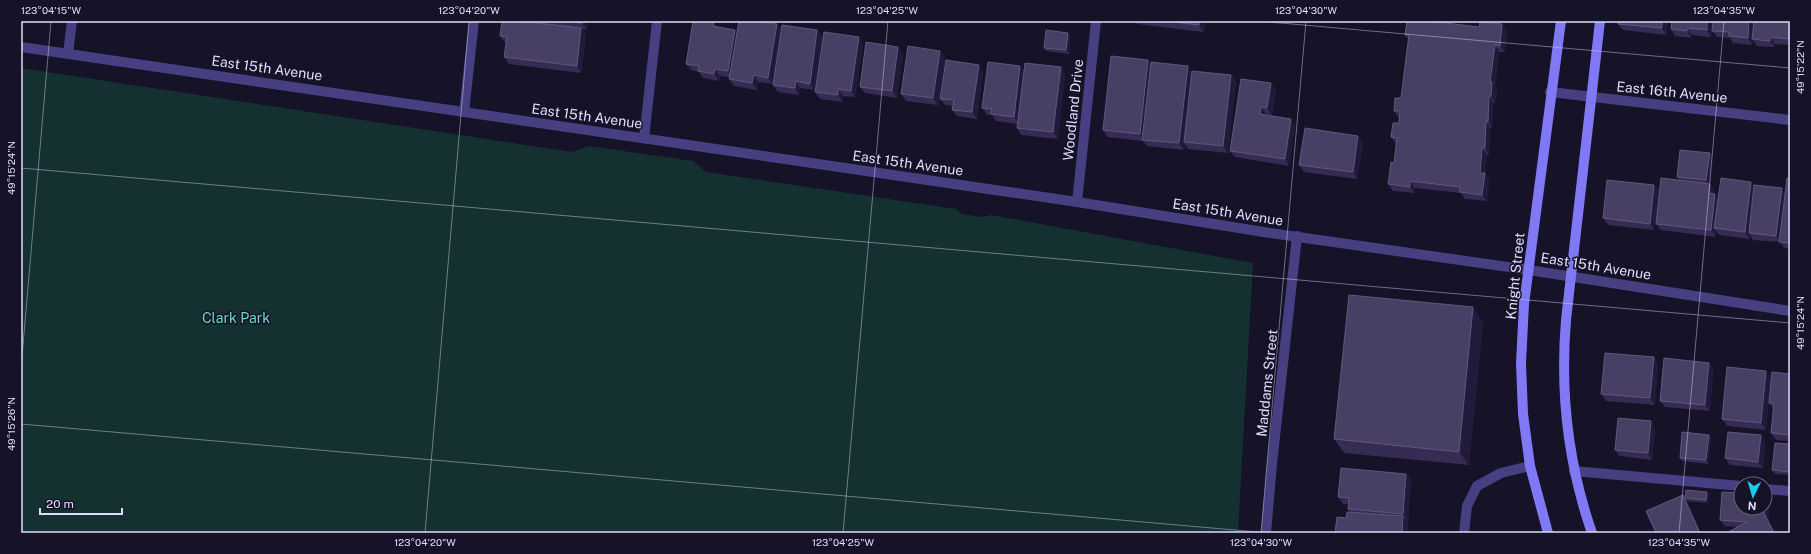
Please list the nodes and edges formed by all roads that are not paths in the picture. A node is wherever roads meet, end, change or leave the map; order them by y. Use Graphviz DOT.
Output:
graph roads {
  1 [pos="72,21"];
  2 [pos="474,21"];
  3 [pos="657,21"];
  4 [pos="1096,21"];
  5 [pos="1561,21"];
  6 [pos="1600,21"];
  7 [pos="21,47"];
  8 [pos="68,54"];
  9 [pos="1550,92"];
  10 [pos="1592,98"];
  11 [pos="464,112"];
  12 [pos="1790,120"];
  13 [pos="644,138"];
  14 [pos="1077,202"];
  15 [pos="1297,236"];
  16 [pos="1529,270"];
  17 [pos="1570,276"];
  18 [pos="1790,311"];
  19 [pos="1530,466"];
  20 [pos="1574,471"];
  21 [pos="1733,485"];
  22 [pos="1773,490"];
  23 [pos="1790,491"];
  24 [pos="1266,533"];
  25 [pos="1464,533"];
  26 [pos="1548,533"];
  27 [pos="1592,533"];
  1 -- 8 [label="street"];
  2 -- 11 [label="street"];
  3 -- 13 [label="street"];
  4 -- 14 [label="street, Woodland Drive"];
  5 -- 9 [label="main road, Knight Street"];
  6 -- 10 [label="main road"];
  7 -- 8 [label="street, East 15th Avenue"];
  8 -- 11 [label="street, East 15th Avenue"];
  9 -- 10 [label="street, East 16th Avenue"];
  9 -- 16 [label="main road, Knight Street"];
  10 -- 12 [label="street, East 16th Avenue"];
  10 -- 17 [label="main road"];
  11 -- 13 [label="street, East 15th Avenue"];
  13 -- 14 [label="street, East 15th Avenue"];
  14 -- 15 [label="street, East 15th Avenue"];
  15 -- 16 [label="street, East 15th Avenue"];
  15 -- 24 [label="street, Maddams Street"];
  16 -- 17 [label="street, East 15th Avenue"];
  16 -- 19 [label="main road, Knight Street"];
  17 -- 18 [label="street, East 15th Avenue"];
  17 -- 20 [label="main road"];
  19 -- 25 [label="street"];
  19 -- 26 [label="main road, Knight Street"];
  20 -- 21 [label="street"];
  20 -- 27 [label="main road"];
  22 -- 23 [label="street"];
}
